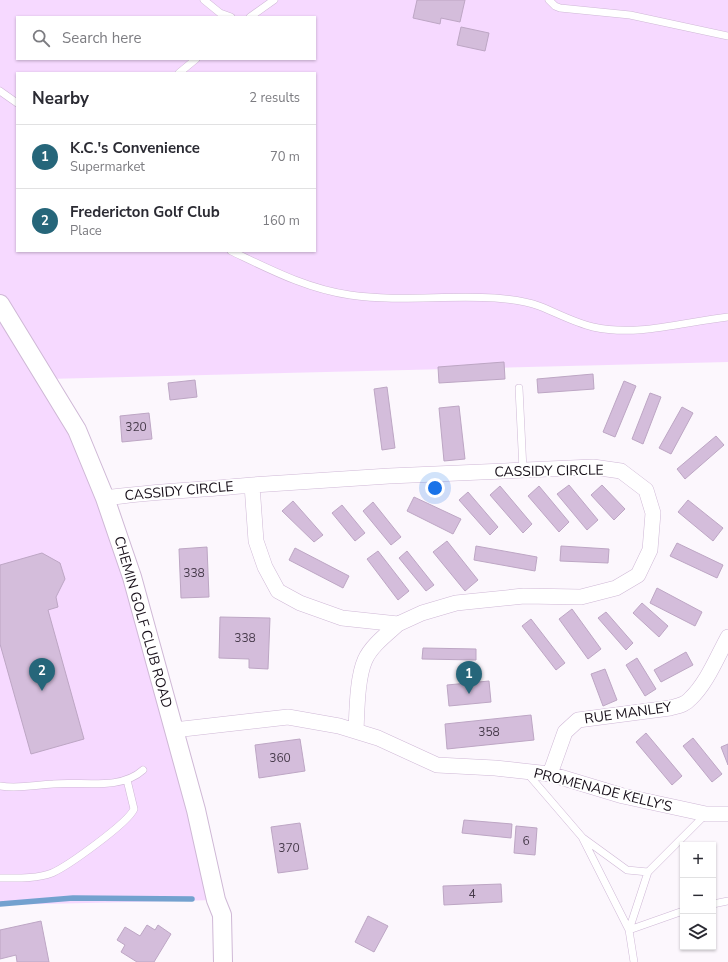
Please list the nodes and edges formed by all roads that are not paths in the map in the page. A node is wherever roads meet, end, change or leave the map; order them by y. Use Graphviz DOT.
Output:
graph roads {
  1 [pos="204,0"];
  2 [pos="274,0"];
  3 [pos="549,0"];
  4 [pos="228,16"];
  5 [pos="251,16"];
  6 [pos="728,36"];
  7 [pos="195,60"];
  8 [pos="180,72"];
  9 [pos="0,91"];
  10 [pos="16,102"];
  11 [pos="233,252"];
  12 [pos="0,304"];
  13 [pos="728,317"];
  14 [pos="519,388"];
  15 [pos="523,470"];
  16 [pos="252,485"];
  17 [pos="105,498"];
  18 [pos="398,624"];
  19 [pos="728,637"];
  20 [pos="174,730"];
  21 [pos="356,731"];
  22 [pos="143,770"];
  23 [pos="526,772"];
  24 [pos="550,774"];
  25 [pos="127,780"];
  26 [pos="0,786"];
  27 [pos="706,814"];
  28 [pos="728,814"];
  29 [pos="582,837"];
  30 [pos="648,872"];
  31 [pos="0,878"];
  32 [pos="728,901"];
  33 [pos="716,903"];
  34 [pos="680,912"];
  35 [pos="629,930"];
  36 [pos="223,962"];
  37 [pos="634,962"];
  1 -- 4 [label="lane"];
  2 -- 5 [label="lane"];
  3 -- 6 [label="lane"];
  7 -- 8 [label="lane"];
  9 -- 10 [label="lane"];
  11 -- 13 [label="lane"];
  12 -- 17 [label="street, CHEMIN GOLF CLUB ROAD"];
  14 -- 15 [label="lane"];
  15 -- 16 [label="street, CASSIDY CIRCLE"];
  15 -- 18 [label="street, CASSIDY CIRCLE"];
  16 -- 17 [label="street, CASSIDY CIRCLE"];
  16 -- 18 [label="street, CASSIDY CIRCLE"];
  17 -- 20 [label="street, CHEMIN GOLF CLUB ROAD"];
  18 -- 21 [label="street, CASSIDY CIRCLE"];
  19 -- 24 [label="street, RUE MANLEY"];
  20 -- 21 [label="street, PROMENADE KELLY'S"];
  20 -- 36 [label="street, CHEMIN GOLF CLUB ROAD"];
  21 -- 23 [label="street, PROMENADE KELLY'S"];
  22 -- 25 [label="lane"];
  23 -- 24 [label="street, PROMENADE KELLY'S"];
  23 -- 29 [label="lane"];
  24 -- 27 [label="street, PROMENADE KELLY'S"];
  25 -- 26 [label="lane"];
  25 -- 31 [label="lane"];
  27 -- 28 [label="street, PROMENADE KELLY'S"];
  27 -- 30 [label="lane"];
  29 -- 30 [label="lane"];
  29 -- 35 [label="lane"];
  30 -- 35 [label="lane"];
  32 -- 33 [label="lane"];
  34 -- 35 [label="lane"];
  35 -- 37 [label="lane"];
}
